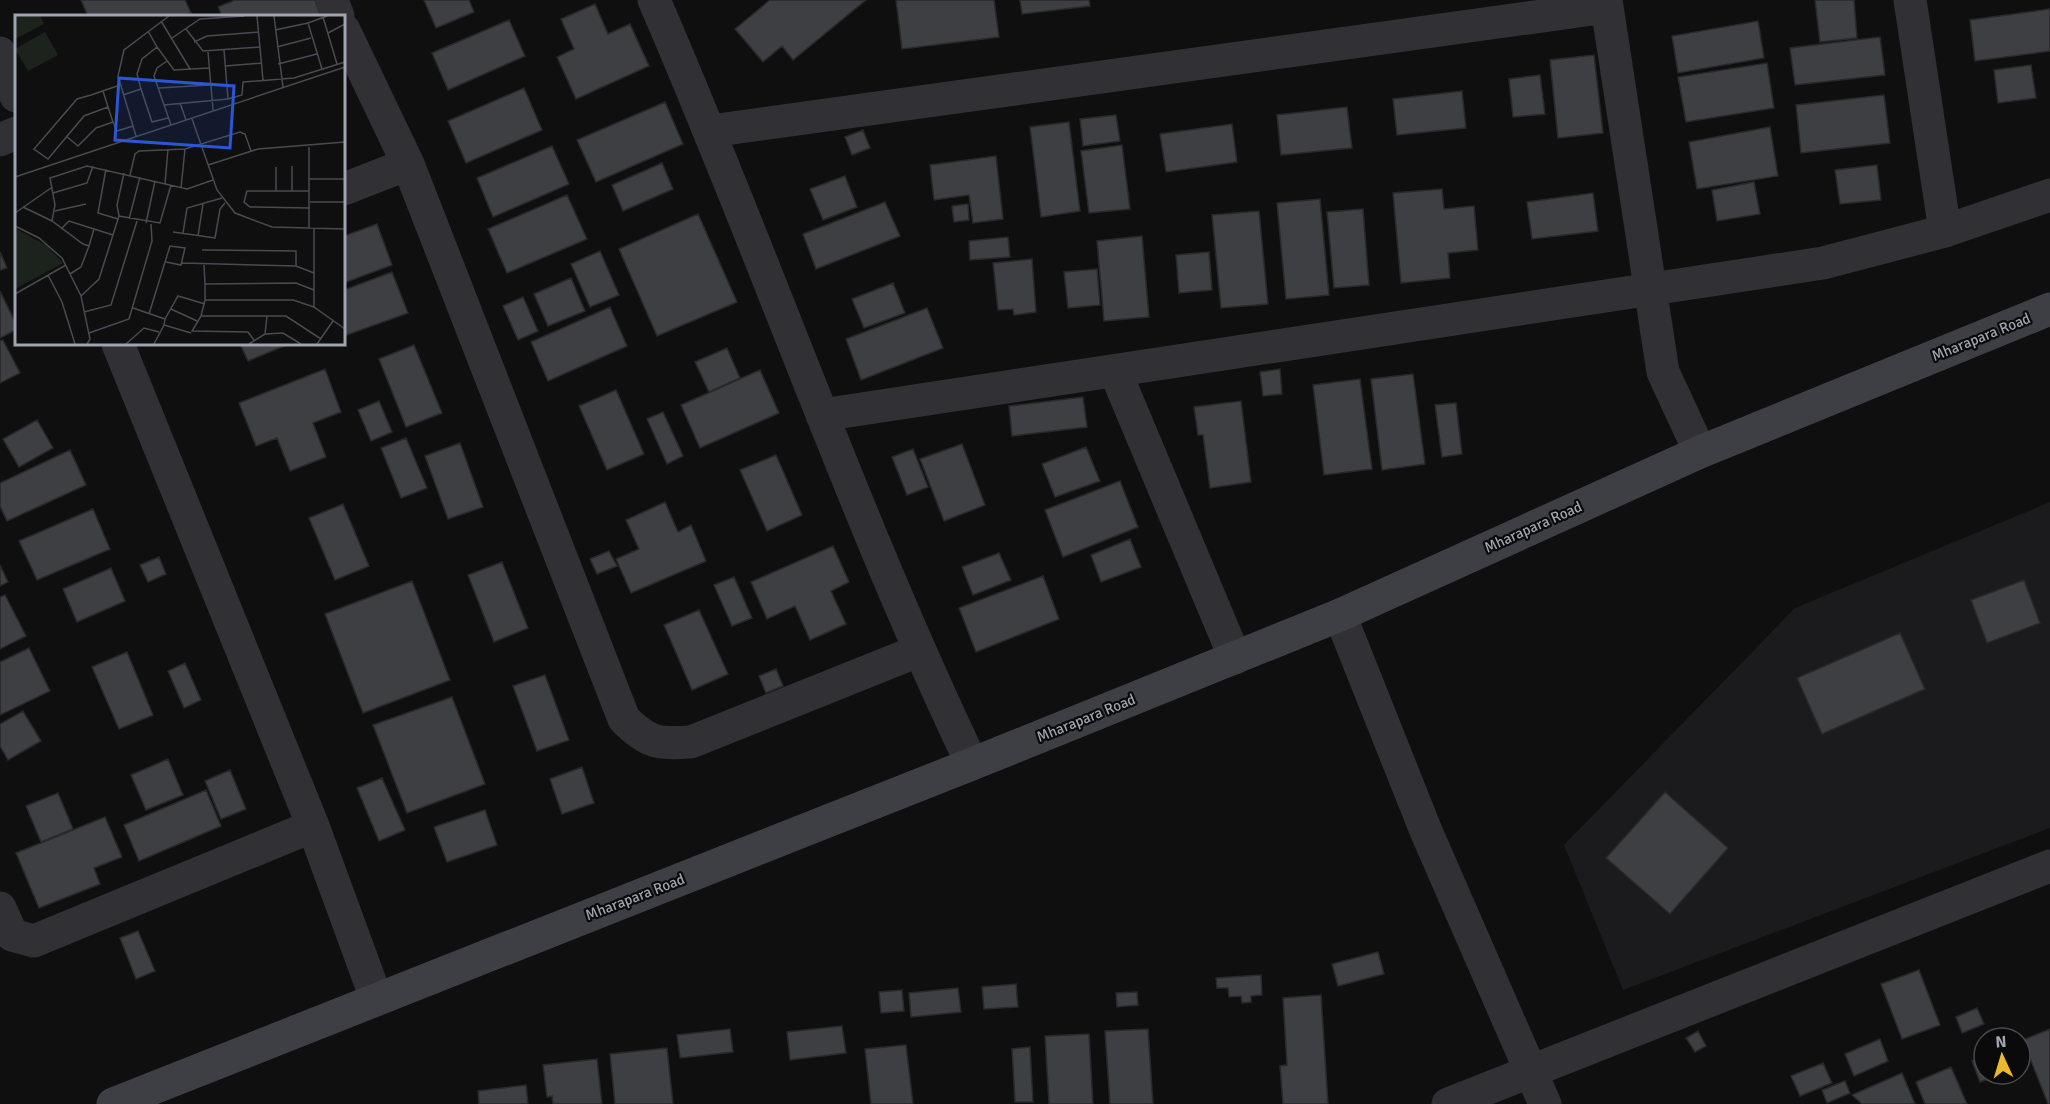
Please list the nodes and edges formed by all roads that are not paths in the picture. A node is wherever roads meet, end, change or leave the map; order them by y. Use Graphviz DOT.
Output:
graph roads {
  1 [pos="332,0"];
  2 [pos="654,0"];
  3 [pos="1910,0"];
  4 [pos="1606,4"];
  5 [pos="338,15"];
  6 [pos="345,32"];
  7 [pos="0,53"];
  8 [pos="15,93"];
  9 [pos="711,131"];
  10 [pos="15,133"];
  11 [pos="0,140"];
  12 [pos="408,164"];
  13 [pos="345,189"];
  14 [pos="2050,195"];
  15 [pos="1945,231"];
  16 [pos="1649,289"];
  17 [pos="2050,309"];
  18 [pos="118,345"];
  19 [pos="1115,370"];
  20 [pos="822,415"];
  21 [pos="1700,452"];
  22 [pos="1340,615"];
  23 [pos="918,651"];
  24 [pos="1234,658"];
  25 [pos="972,764"];
  26 [pos="313,826"];
  27 [pos="2050,866"];
  28 [pos="0,908"];
  29 [pos="376,999"];
  30 [pos="1532,1070"];
  31 [pos="113,1104"];
  32 [pos="1448,1104"];
  33 [pos="1545,1104"];
  1 -- 5 [label="street"];
  2 -- 9 [label="street"];
  3 -- 15 [label="street"];
  4 -- 9 [label="street"];
  4 -- 16 [label="street"];
  6 -- 12 [label="street"];
  7 -- 8 [label="street"];
  9 -- 20 [label="street"];
  10 -- 11 [label="street"];
  12 -- 13 [label="street"];
  12 -- 23 [label="street"];
  14 -- 15 [label="street"];
  15 -- 16 [label="street"];
  16 -- 19 [label="street"];
  16 -- 21 [label="street"];
  17 -- 21 [label="main road, Mharapara Road"];
  18 -- 26 [label="street"];
  19 -- 20 [label="street"];
  19 -- 24 [label="street"];
  20 -- 23 [label="street"];
  21 -- 22 [label="main road, Mharapara Road"];
  22 -- 24 [label="main road, Mharapara Road"];
  22 -- 30 [label="street"];
  23 -- 25 [label="street"];
  24 -- 25 [label="main road, Mharapara Road"];
  25 -- 29 [label="main road, Mharapara Road"];
  26 -- 28 [label="street"];
  26 -- 29 [label="street"];
  27 -- 30 [label="street"];
  29 -- 31 [label="main road, Mharapara Road"];
  30 -- 32 [label="street"];
  30 -- 33 [label="street"];
}
